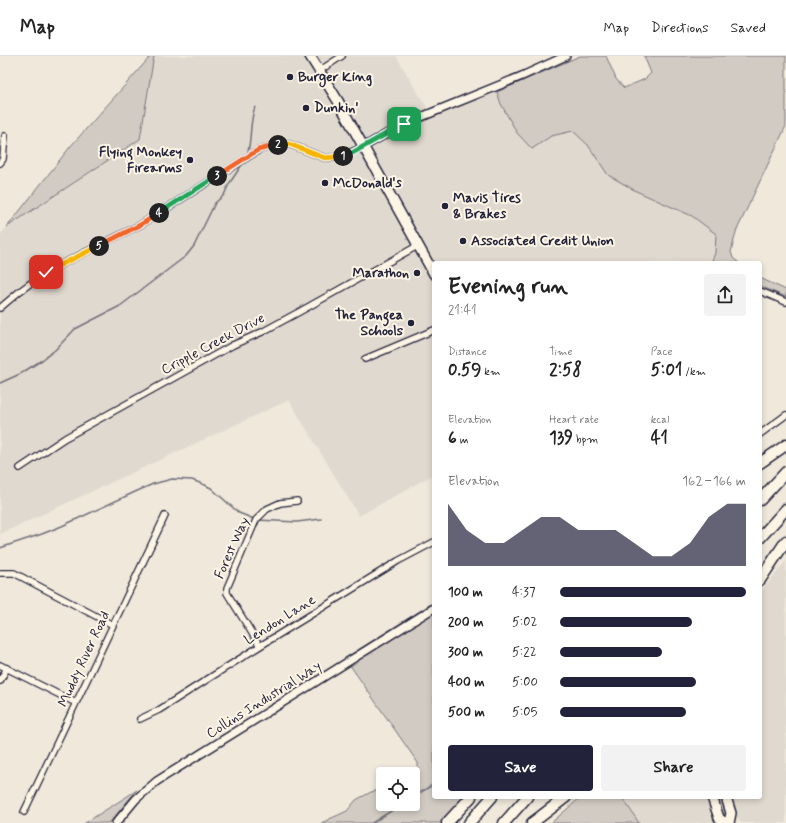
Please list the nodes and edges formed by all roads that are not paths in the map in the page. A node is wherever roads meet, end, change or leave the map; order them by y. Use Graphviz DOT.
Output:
graph roads {
  1 [pos="310,56"];
  2 [pos="342,56"];
  3 [pos="566,56"];
  4 [pos="318,71"];
  5 [pos="5,136"];
  6 [pos="363,147"];
  7 [pos="0,163"];
  8 [pos="418,245"];
  9 [pos="432,270"];
  10 [pos="762,291"];
  11 [pos="786,302"];
  12 [pos="0,308"];
  13 [pos="432,331"];
  14 [pos="365,359"];
  15 [pos="786,415"];
  16 [pos="762,433"];
  17 [pos="786,445"];
  18 [pos="762,463"];
  19 [pos="20,468"];
  20 [pos="786,472"];
  21 [pos="762,498"];
  22 [pos="297,500"];
  23 [pos="786,509"];
  24 [pos="165,516"];
  25 [pos="762,536"];
  26 [pos="786,542"];
  27 [pos="432,543"];
  28 [pos="0,573"];
  29 [pos="762,577"];
  30 [pos="432,609"];
  31 [pos="113,625"];
  32 [pos="260,646"];
  33 [pos="0,665"];
  34 [pos="6,668"];
  35 [pos="0,681"];
  36 [pos="76,703"];
  37 [pos="140,720"];
  38 [pos="469,799"];
  39 [pos="490,799"];
  40 [pos="525,799"];
  41 [pos="563,799"];
  42 [pos="713,799"];
  43 [pos="726,799"];
  44 [pos="24,812"];
  45 [pos="116,823"];
  46 [pos="447,823"];
  47 [pos="469,823"];
  48 [pos="504,823"];
  49 [pos="532,823"];
  50 [pos="725,823"];
  51 [pos="729,823"];
  1 -- 4 [label="highway"];
  2 -- 4 [label="street"];
  3 -- 6 [label="street"];
  4 -- 6 [label="highway"];
  5 -- 7 [label="street"];
  6 -- 8 [label="highway"];
  6 -- 12 [label="street"];
  8 -- 9 [label="highway"];
  8 -- 19 [label="street, Cripple Creek Drive"];
  10 -- 11 [label="street"];
  13 -- 14 [label="street"];
  15 -- 16 [label="street"];
  17 -- 18 [label="highway"];
  20 -- 21 [label="highway"];
  22 -- 32 [label="street, Forest Way"];
  23 -- 25 [label="highway"];
  24 -- 31 [label="street, Muddy River Road"];
  26 -- 29 [label="highway"];
  27 -- 32 [label="street, Lendon Lane"];
  28 -- 31 [label="street"];
  30 -- 45 [label="street, Collins Industrial Way"];
  31 -- 36 [label="street, Muddy River Road"];
  32 -- 37 [label="street, Lendon Lane"];
  33 -- 34 [label="street"];
  34 -- 35 [label="street"];
  34 -- 36 [label="street"];
  36 -- 44 [label="street, Muddy River Road"];
  38 -- 46 [label="highway"];
  39 -- 47 [label="highway"];
  40 -- 48 [label="highway"];
  41 -- 49 [label="highway"];
  42 -- 50 [label="highway"];
  43 -- 51 [label="highway"];
}
